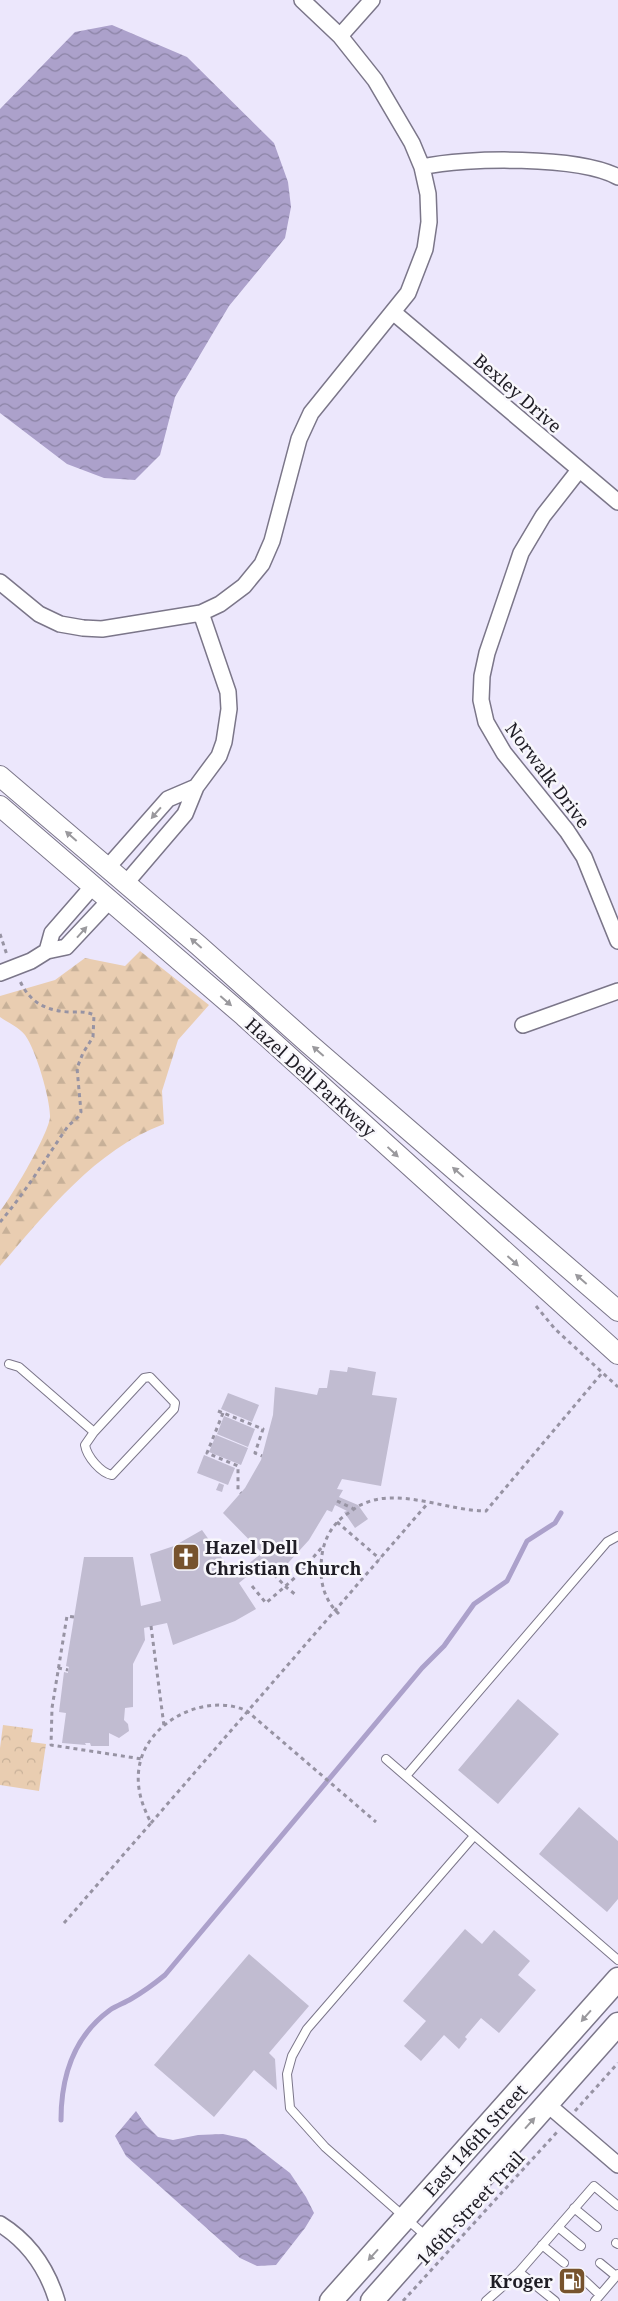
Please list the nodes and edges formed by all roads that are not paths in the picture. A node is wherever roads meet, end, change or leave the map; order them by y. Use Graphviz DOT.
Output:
graph roads {
  1 [pos="302,0"];
  2 [pos="372,0"];
  3 [pos="340,36"];
  4 [pos="422,167"];
  5 [pos="618,177"];
  6 [pos="393,312"];
  7 [pos="579,470"];
  8 [pos="618,502"];
  9 [pos="0,582"];
  10 [pos="201,613"];
  11 [pos="0,776"];
  12 [pos="196,787"];
  13 [pos="0,806"];
  14 [pos="101,877"];
  15 [pos="118,892"];
  16 [pos="618,941"];
  17 [pos="47,951"];
  18 [pos="7,970"];
  19 [pos="618,991"];
  20 [pos="523,1025"];
  21 [pos="618,1311"];
  22 [pos="618,1354"];
  23 [pos="9,1364"];
  24 [pos="94,1432"];
  25 [pos="618,1536"];
  26 [pos="386,1759"];
  27 [pos="406,1776"];
  28 [pos="474,1836"];
  29 [pos="618,1960"];
  30 [pos="618,1979"];
  31 [pos="618,2024"];
  32 [pos="547,2104"];
  33 [pos="618,2165"];
  34 [pos="618,2206"];
  35 [pos="574,2208"];
  36 [pos="406,2218"];
  37 [pos="0,2224"];
  38 [pos="558,2226"];
  39 [pos="597,2227"];
  40 [pos="428,2238"];
  41 [pos="542,2245"];
  42 [pos="582,2246"];
  43 [pos="564,2263"];
  44 [pos="600,2263"];
  45 [pos="519,2272"];
  46 [pos="617,2275"];
  47 [pos="584,2280"];
  48 [pos="598,2298"];
  49 [pos="57,2301"];
  50 [pos="332,2301"];
  51 [pos="372,2301"];
  52 [pos="486,2301"];
  53 [pos="555,2301"];
  1 -- 3 [label="street"];
  2 -- 3 [label="street"];
  3 -- 4 [label="street"];
  4 -- 5 [label="street"];
  4 -- 6 [label="street"];
  6 -- 7 [label="street, Bexley Drive"];
  6 -- 10 [label="street"];
  7 -- 8 [label="street, Bexley Drive"];
  7 -- 16 [label="street, Norwalk Drive"];
  9 -- 10 [label="street"];
  10 -- 12 [label="street"];
  14 -- 11 [label="main road, Hazel Dell Parkway, one-way"];
  12 -- 14 [label="street, one-way"];
  12 -- 15 [label="street"];
  13 -- 14 [label="main road, Hazel Dell Parkway"];
  14 -- 15 [label="main road, Hazel Dell Parkway"];
  14 -- 17 [label="street"];
  17 -- 15 [label="street, one-way"];
  21 -- 15 [label="main road, Hazel Dell Parkway, one-way"];
  15 -- 22 [label="main road, Hazel Dell Parkway, one-way"];
  17 -- 18 [label="street"];
  19 -- 20 [label="street"];
  23 -- 24 [label="lane"];
  24 -- 24 [label="lane"];
  25 -- 27 [label="lane"];
  26 -- 27 [label="lane"];
  27 -- 28 [label="lane"];
  28 -- 29 [label="lane"];
  28 -- 36 [label="lane"];
  30 -- 36 [label="main road, East 146th Street, one-way"];
  31 -- 32 [label="main road, East 146th Street"];
  32 -- 33 [label="street"];
  40 -- 32 [label="main road, East 146th Street, one-way"];
  34 -- 35 [label="lane"];
  35 -- 38 [label="lane"];
  35 -- 39 [label="lane"];
  36 -- 40 [label="lane"];
  36 -- 50 [label="main road, East 146th Street, one-way"];
  37 -- 49 [label="street"];
  38 -- 41 [label="lane"];
  38 -- 42 [label="lane"];
  40 -- 51 [label="main road, East 146th Street"];
  41 -- 43 [label="lane"];
  41 -- 45 [label="lane"];
  44 -- 46 [label="lane"];
  45 -- 52 [label="lane"];
  45 -- 53 [label="lane"];
  46 -- 48 [label="lane"];
  47 -- 48 [label="lane"];
}
